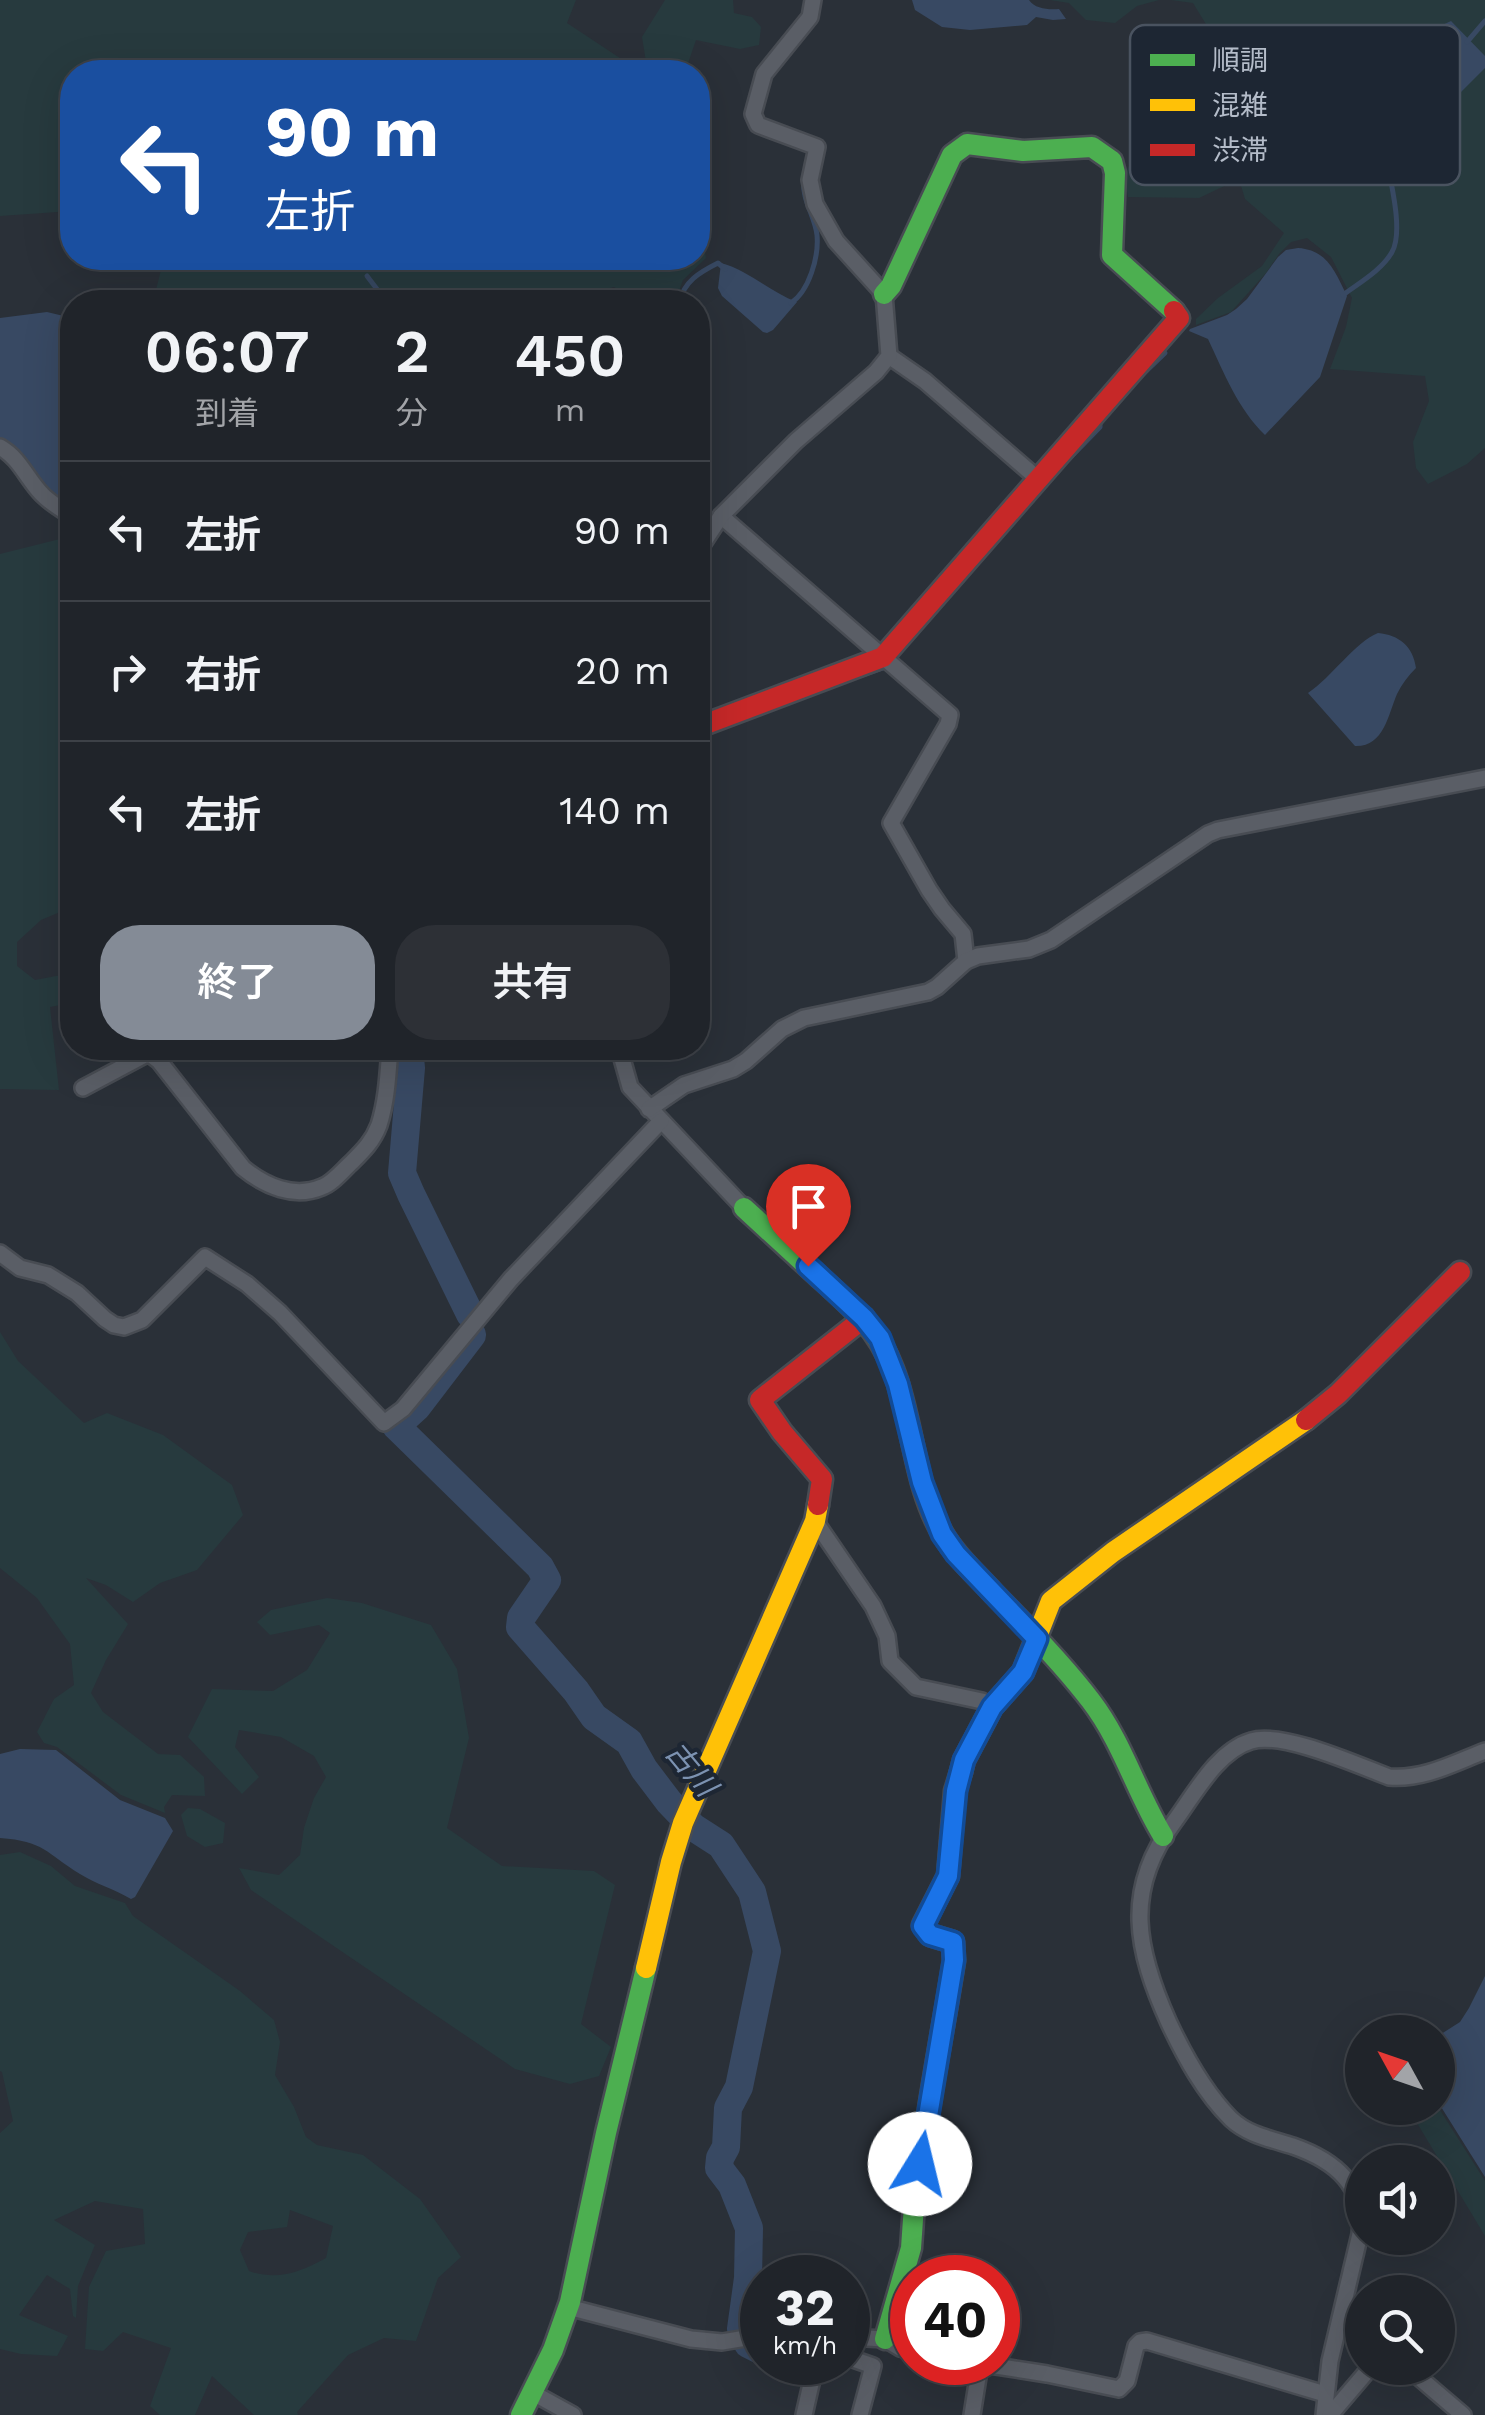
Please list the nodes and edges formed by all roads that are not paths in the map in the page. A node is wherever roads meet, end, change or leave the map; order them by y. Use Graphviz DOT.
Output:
graph roads {
  1 [pos="812,0"];
  2 [pos="884,294"];
  3 [pos="889,356"];
  4 [pos="0,446"];
  5 [pos="1038,479"];
  6 [pos="60,508"];
  7 [pos="710,526"];
  8 [pos="883,656"];
  9 [pos="710,722"];
  10 [pos="1485,778"];
  11 [pos="966,961"];
  12 [pos="136,1060"];
  13 [pos="158,1060"];
  14 [pos="389,1060"];
  15 [pos="622,1060"];
  16 [pos="83,1088"];
  17 [pos="655,1115"];
  18 [pos="744,1208"];
  19 [pos="0,1253"];
  20 [pos="1460,1272"];
  21 [pos="864,1318"];
  22 [pos="815,1522"];
  23 [pos="1037,1639"];
  24 [pos="992,1707"];
  25 [pos="1485,1751"];
  26 [pos="1163,1836"];
  27 [pos="568,2307"];
  28 [pos="870,2337"];
  29 [pos="884,2339"];
  30 [pos="740,2340"];
  31 [pos="890,2342"];
  32 [pos="1020,2370"];
  33 [pos="811,2385"];
  34 [pos="868,2385"];
  35 [pos="974,2385"];
  36 [pos="1354,2385"];
  37 [pos="1428,2385"];
  38 [pos="533,2392"];
  39 [pos="1325,2394"];
  40 [pos="521,2415"];
  41 [pos="573,2415"];
  42 [pos="804,2415"];
  43 [pos="860,2415"];
  44 [pos="972,2415"];
  45 [pos="1327,2415"];
  46 [pos="1462,2415"];
  1 -- 2 [label="street"];
  2 -- 3 [label="street"];
  2 -- 5 [label="street"];
  3 -- 5 [label="street"];
  3 -- 7 [label="street"];
  4 -- 6 [label="street"];
  5 -- 8 [label="street"];
  7 -- 8 [label="street"];
  8 -- 9 [label="street"];
  8 -- 11 [label="street"];
  10 -- 11 [label="street"];
  11 -- 17 [label="street"];
  12 -- 16 [label="street"];
  13 -- 14 [label="street"];
  15 -- 17 [label="street"];
  17 -- 18 [label="street"];
  17 -- 19 [label="street"];
  18 -- 21 [label="street"];
  20 -- 23 [label="street"];
  21 -- 22 [label="street"];
  21 -- 23 [label="street"];
  22 -- 24 [label="street"];
  22 -- 27 [label="street"];
  23 -- 24 [label="street"];
  23 -- 26 [label="street"];
  24 -- 29 [label="street"];
  25 -- 26 [label="street"];
  26 -- 39 [label="street"];
  27 -- 30 [label="street"];
  27 -- 38 [label="street"];
  28 -- 29 [label="street"];
  29 -- 31 [label="street"];
  32 -- 39 [label="street"];
  33 -- 42 [label="street"];
  34 -- 43 [label="street"];
  35 -- 44 [label="street"];
  36 -- 45 [label="street"];
  37 -- 46 [label="street"];
  38 -- 40 [label="street"];
  38 -- 41 [label="street"];
  39 -- 45 [label="street"];
}
